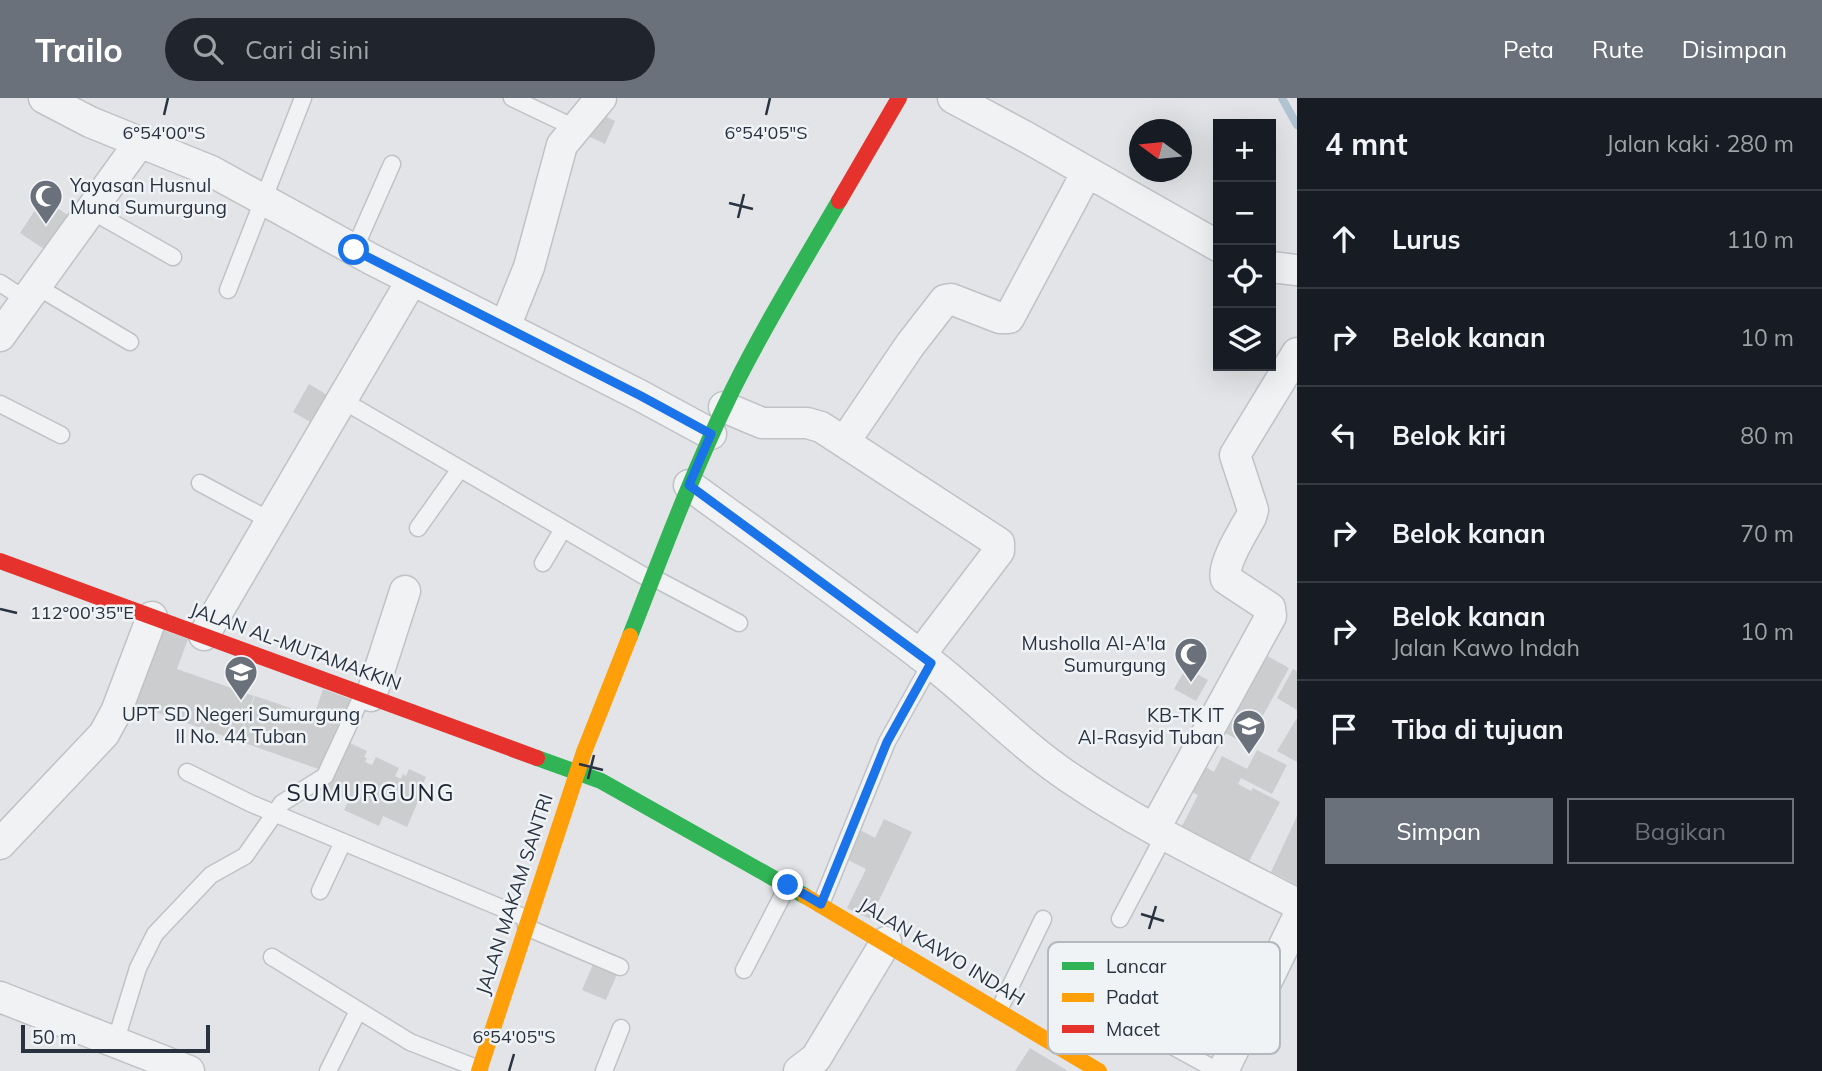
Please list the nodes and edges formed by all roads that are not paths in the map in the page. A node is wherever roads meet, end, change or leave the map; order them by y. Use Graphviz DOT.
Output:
graph roads {
  1 [pos="44,98"];
  2 [pos="303,98"];
  3 [pos="512,98"];
  4 [pos="601,98"];
  5 [pos="899,98"];
  6 [pos="953,98"];
  7 [pos="575,128"];
  8 [pos="140,142"];
  9 [pos="392,164"];
  10 [pos="1087,172"];
  11 [pos="263,199"];
  12 [pos="90,210"];
  13 [pos="1216,245"];
  14 [pos="354,250"];
  15 [pos="173,257"];
  16 [pos="1276,268"];
  17 [pos="1297,270"];
  18 [pos="412,280"];
  19 [pos="0,283"];
  20 [pos="228,290"];
  21 [pos="31,293"];
  22 [pos="505,327"];
  23 [pos="0,336"];
  24 [pos="130,342"];
  25 [pos="1297,353"];
  26 [pos="342,400"];
  27 [pos="0,404"];
  28 [pos="724,407"];
  29 [pos="711,434"];
  30 [pos="61,435"];
  31 [pos="845,441"];
  32 [pos="460,469"];
  33 [pos="200,483"];
  34 [pos="689,485"];
  35 [pos="271,521"];
  36 [pos="418,528"];
  37 [pos="563,529"];
  38 [pos="0,561"];
  39 [pos="543,563"];
  40 [pos="651,579"];
  41 [pos="405,591"];
  42 [pos="152,617"];
  43 [pos="739,623"];
  44 [pos="204,635"];
  45 [pos="926,659"];
  46 [pos="367,695"];
  47 [pos="577,771"];
  48 [pos="187,772"];
  49 [pos="274,813"];
  50 [pos="1160,831"];
  51 [pos="343,842"];
  52 [pos="0,844"];
  53 [pos="788,885"];
  54 [pos="320,891"];
  55 [pos="821,904"];
  56 [pos="1297,904"];
  57 [pos="1043,919"];
  58 [pos="1120,919"];
  59 [pos="1297,919"];
  60 [pos="527,923"];
  61 [pos="886,942"];
  62 [pos="1280,953"];
  63 [pos="272,957"];
  64 [pos="620,967"];
  65 [pos="744,970"];
  66 [pos="0,997"];
  67 [pos="358,1010"];
  68 [pos="999,1010"];
  69 [pos="621,1028"];
  70 [pos="1048,1041"];
  71 [pos="115,1042"];
  72 [pos="1069,1054"];
  73 [pos="1188,1054"];
  74 [pos="1229,1054"];
  75 [pos="479,1070"];
  76 [pos="1095,1070"];
  77 [pos="189,1071"];
  78 [pos="328,1071"];
  79 [pos="604,1071"];
  80 [pos="799,1071"];
  81 [pos="1220,1071"];
  1 -- 8 [label="street"];
  2 -- 11 [label="lane"];
  3 -- 7 [label="lane"];
  4 -- 7 [label="street"];
  5 -- 28 [label="street, JALAN MAKAM SANTRI"];
  6 -- 10 [label="street"];
  7 -- 22 [label="street"];
  8 -- 11 [label="street"];
  8 -- 12 [label="street"];
  9 -- 14 [label="lane"];
  10 -- 13 [label="street"];
  10 -- 31 [label="street"];
  11 -- 14 [label="street"];
  11 -- 20 [label="lane"];
  12 -- 15 [label="lane"];
  12 -- 21 [label="street"];
  14 -- 18 [label="street"];
  16 -- 17 [label="street"];
  18 -- 22 [label="street"];
  18 -- 26 [label="street"];
  19 -- 21 [label="lane"];
  21 -- 23 [label="street"];
  21 -- 24 [label="lane"];
  22 -- 29 [label="street"];
  25 -- 50 [label="street"];
  26 -- 32 [label="lane"];
  26 -- 35 [label="street"];
  27 -- 30 [label="lane"];
  28 -- 29 [label="street, JALAN MAKAM SANTRI"];
  28 -- 31 [label="street"];
  29 -- 34 [label="street, JALAN MAKAM SANTRI"];
  31 -- 45 [label="street"];
  32 -- 36 [label="lane"];
  32 -- 37 [label="lane"];
  33 -- 35 [label="lane"];
  34 -- 40 [label="street, JALAN MAKAM SANTRI"];
  34 -- 45 [label="street"];
  35 -- 44 [label="street"];
  37 -- 39 [label="lane"];
  37 -- 40 [label="lane"];
  38 -- 42 [label="street, JALAN AL-MUTAMAKKIN"];
  40 -- 43 [label="lane"];
  40 -- 47 [label="street, JALAN MAKAM SANTRI"];
  41 -- 46 [label="street"];
  42 -- 44 [label="street, JALAN AL-MUTAMAKKIN"];
  42 -- 52 [label="street"];
  44 -- 46 [label="street, JALAN AL-MUTAMAKKIN"];
  45 -- 50 [label="street"];
  45 -- 55 [label="lane"];
  46 -- 47 [label="street, JALAN AL-MUTAMAKKIN"];
  46 -- 49 [label="lane"];
  47 -- 53 [label="street, JALAN KAWO INDAH"];
  47 -- 60 [label="street, JALAN MAKAM SANTRI"];
  48 -- 49 [label="lane"];
  49 -- 51 [label="lane"];
  49 -- 71 [label="lane"];
  50 -- 56 [label="street"];
  50 -- 58 [label="lane"];
  51 -- 54 [label="lane"];
  51 -- 60 [label="lane"];
  53 -- 55 [label="street, JALAN KAWO INDAH"];
  53 -- 65 [label="lane"];
  55 -- 61 [label="street, JALAN KAWO INDAH"];
  57 -- 68 [label="lane"];
  59 -- 62 [label="street"];
  60 -- 64 [label="lane"];
  60 -- 75 [label="street, JALAN MAKAM SANTRI"];
  61 -- 68 [label="street, JALAN KAWO INDAH"];
  61 -- 80 [label="street"];
  63 -- 67 [label="lane"];
  66 -- 71 [label="street"];
  67 -- 75 [label="lane"];
  67 -- 78 [label="lane"];
  68 -- 70 [label="street, JALAN KAWO INDAH"];
  69 -- 79 [label="lane"];
  71 -- 77 [label="street"];
  72 -- 76 [label="street, JALAN KAWO INDAH"];
  73 -- 81 [label="lane"];
  74 -- 81 [label="street"];
}
